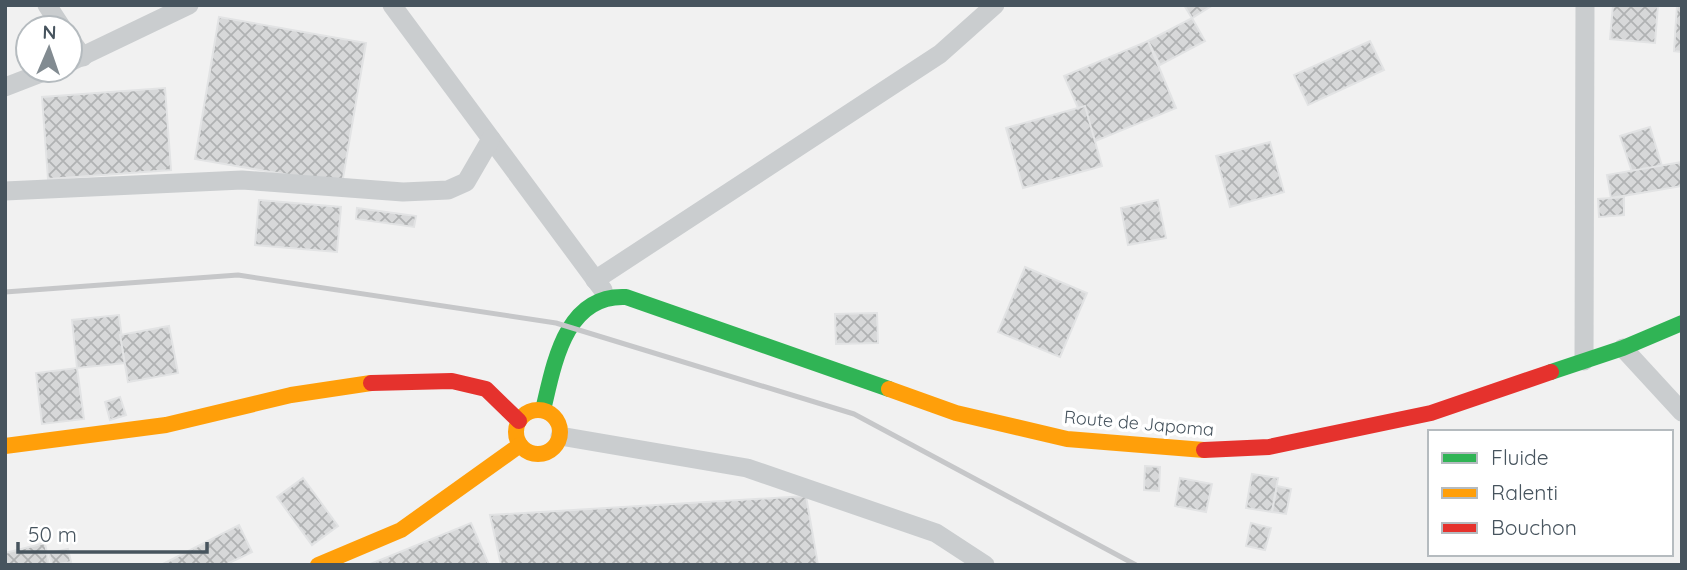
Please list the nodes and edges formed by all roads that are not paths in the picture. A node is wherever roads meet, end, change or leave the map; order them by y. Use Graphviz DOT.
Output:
graph roads {
  1 [pos="189,5"];
  2 [pos="392,5"];
  3 [pos="995,5"];
  4 [pos="1585,5"];
  5 [pos="84,56"];
  6 [pos="491,139"];
  7 [pos="5,191"];
  8 [pos="595,280"];
  9 [pos="608,296"];
  10 [pos="1682,323"];
  11 [pos="1623,348"];
  12 [pos="1584,361"];
  13 [pos="543,410"];
  14 [pos="1682,412"];
  15 [pos="519,421"];
  16 [pos="560,436"];
  17 [pos="520,445"];
  18 [pos="5,446"];
  19 [pos="318,565"];
  20 [pos="985,565"];
  1 -- 5 [label="street"];
  2 -- 6 [label="street"];
  3 -- 8 [label="street"];
  4 -- 12 [label="street"];
  6 -- 7 [label="street"];
  6 -- 8 [label="street"];
  8 -- 9 [label="street"];
  9 -- 12 [label="street, Route de Japoma"];
  9 -- 13 [label="street"];
  10 -- 11 [label="street, Route de Japoma"];
  11 -- 12 [label="street, Route de Japoma"];
  11 -- 14 [label="street"];
  13 -- 15 [label="street"];
  13 -- 16 [label="street"];
  15 -- 17 [label="street"];
  15 -- 18 [label="street"];
  16 -- 17 [label="street"];
  16 -- 20 [label="street"];
  17 -- 19 [label="street"];
}
